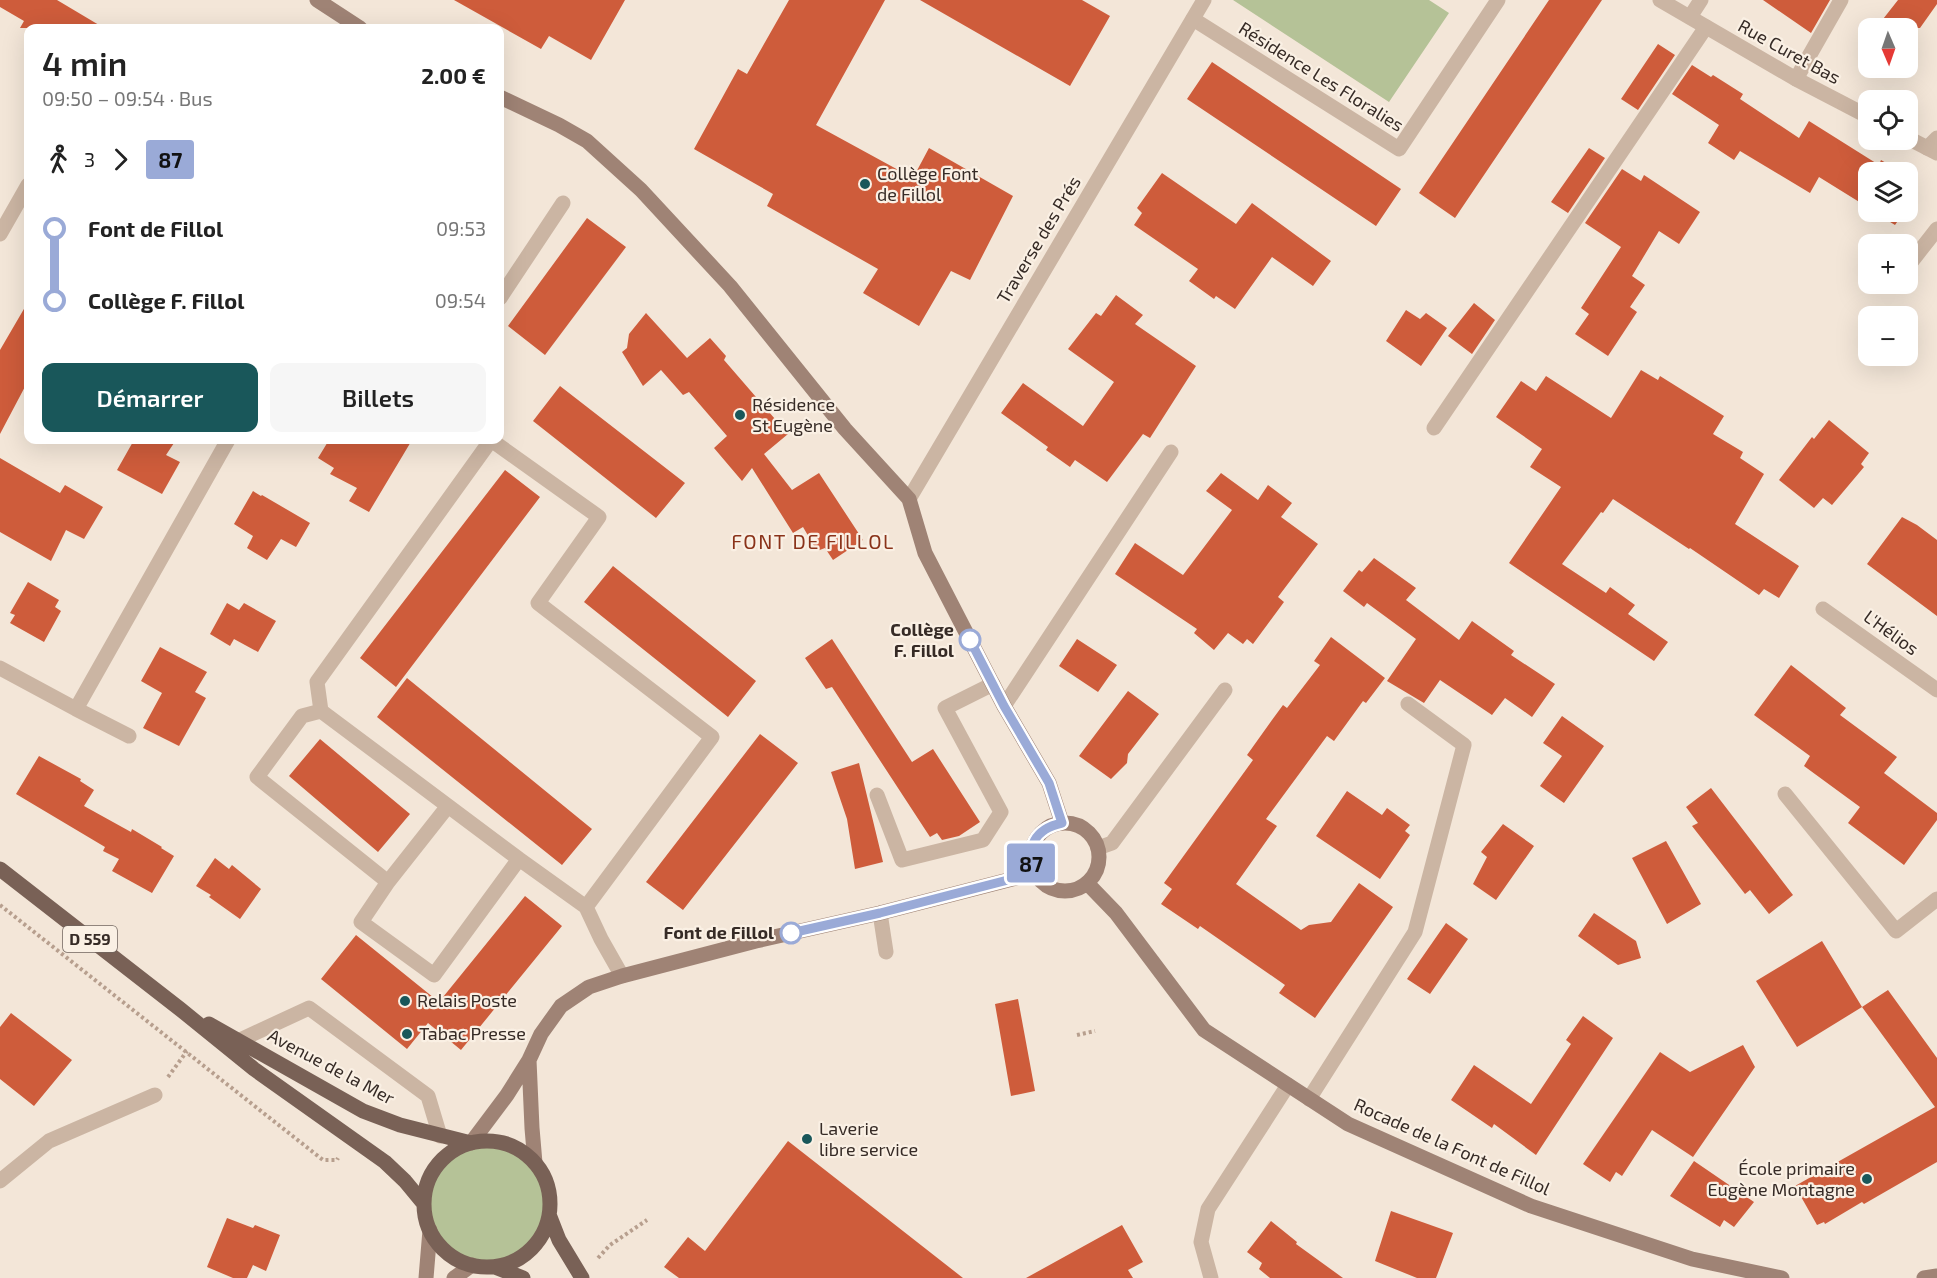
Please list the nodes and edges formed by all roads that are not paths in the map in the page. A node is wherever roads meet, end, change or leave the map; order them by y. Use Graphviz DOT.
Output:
graph roads {
  1 [pos="318,0"];
  2 [pos="1204,0"];
  3 [pos="1498,0"];
  4 [pos="1660,0"];
  5 [pos="1701,0"];
  6 [pos="1840,0"];
  7 [pos="1690,17"];
  8 [pos="1193,19"];
  9 [pos="354,24"];
  10 [pos="1706,27"];
  11 [pos="1796,79"];
  12 [pos="504,99"];
  13 [pos="1858,111"];
  14 [pos="1918,141"];
  15 [pos="1934,146"];
  16 [pos="24,192"];
  17 [pos="563,203"];
  18 [pos="1937,229"];
  19 [pos="0,234"];
  20 [pos="1918,253"];
  21 [pos="504,292"];
  22 [pos="1434,428"];
  23 [pos="226,444"];
  24 [pos="488,444"];
  25 [pos="497,444"];
  26 [pos="1172,452"];
  27 [pos="909,499"];
  28 [pos="1823,609"];
  29 [pos="0,668"];
  30 [pos="993,684"];
  31 [pos="1225,690"];
  32 [pos="1937,690"];
  33 [pos="1408,704"];
  34 [pos="1004,706"];
  35 [pos="76,709"];
  36 [pos="321,711"];
  37 [pos="129,736"];
  38 [pos="1785,794"];
  39 [pos="877,795"];
  40 [pos="448,806"];
  41 [pos="1062,823"];
  42 [pos="1098,848"];
  43 [pos="519,860"];
  44 [pos="0,869"];
  45 [pos="1035,873"];
  46 [pos="388,882"];
  47 [pos="1087,883"];
  48 [pos="1937,898"];
  49 [pos="586,907"];
  50 [pos="880,913"];
  51 [pos="886,952"];
  52 [pos="622,976"];
  53 [pos="180,1009"];
  54 [pos="240,1040"];
  55 [pos="529,1060"];
  56 [pos="1288,1084"];
  57 [pos="155,1095"];
  58 [pos="1309,1099"];
  59 [pos="440,1136"];
  60 [pos="471,1143"];
  61 [pos="535,1162"];
  62 [pos="0,1181"];
  63 [pos="424,1204"];
  64 [pos="550,1217"];
  65 [pos="430,1230"];
  66 [pos="472,1265"];
  67 [pos="495,1267"];
  68 [pos="1937,1276"];
  69 [pos="426,1278"];
  70 [pos="454,1278"];
  71 [pos="524,1278"];
  72 [pos="582,1278"];
  73 [pos="1211,1278"];
  74 [pos="1782,1278"];
  75 [pos="1924,1278"];
  76 [pos="1929,1278"];
  1 -- 9 [label="street"];
  2 -- 8 [label="street, Traverse des Prés"];
  3 -- 8 [label="street, Résidence Les Floralies"];
  4 -- 7 [label="street, Rue Curet Bas"];
  5 -- 7 [label="street"];
  6 -- 11 [label="street"];
  7 -- 10 [label="street, Rue Curet Bas"];
  8 -- 27 [label="street, Traverse des Prés"];
  10 -- 11 [label="street, Rue Curet Bas"];
  10 -- 22 [label="street"];
  11 -- 13 [label="street, Rue Curet Bas"];
  12 -- 27 [label="street"];
  14 -- 15 [label="street"];
  16 -- 19 [label="street"];
  17 -- 21 [label="street"];
  18 -- 20 [label="street"];
  23 -- 35 [label="street"];
  24 -- 36 [label="street"];
  25 -- 49 [label="street"];
  26 -- 34 [label="street"];
  27 -- 30 [label="street"];
  28 -- 32 [label="street, L'Hélios"];
  29 -- 35 [label="street"];
  30 -- 34 [label="street"];
  30 -- 39 [label="street"];
  31 -- 42 [label="street"];
  33 -- 58 [label="street"];
  34 -- 41 [label="street"];
  35 -- 37 [label="street"];
  36 -- 40 [label="street"];
  36 -- 46 [label="street"];
  38 -- 48 [label="street"];
  40 -- 43 [label="street"];
  40 -- 46 [label="street"];
  41 -- 42 [label="street"];
  41 -- 45 [label="street"];
  42 -- 47 [label="street"];
  43 -- 46 [label="street"];
  43 -- 49 [label="street"];
  44 -- 53 [label="main road, Avenue de la Mer / D 559"];
  45 -- 47 [label="street"];
  45 -- 50 [label="street"];
  47 -- 56 [label="street, Rocade de la Font de Fillol"];
  49 -- 52 [label="street"];
  50 -- 51 [label="street"];
  50 -- 52 [label="street"];
  52 -- 55 [label="street"];
  53 -- 54 [label="main road, Avenue de la Mer"];
  53 -- 63 [label="main road, Avenue de la Mer / D 559"];
  54 -- 59 [label="main road, Avenue de la Mer"];
  54 -- 59 [label="street"];
  55 -- 60 [label="street"];
  55 -- 61 [label="street"];
  56 -- 58 [label="street, Rocade de la Font de Fillol"];
  56 -- 73 [label="street"];
  57 -- 62 [label="street"];
  58 -- 74 [label="street, Rocade de la Font de Fillol"];
  59 -- 60 [label="main road, Avenue de la Mer"];
  60 -- 61 [label="main road"];
  60 -- 63 [label="main road"];
  61 -- 64 [label="main road"];
  63 -- 65 [label="main road"];
  64 -- 67 [label="main road"];
  64 -- 72 [label="main road"];
  65 -- 66 [label="main road"];
  65 -- 69 [label="street"];
  66 -- 67 [label="main road"];
  66 -- 70 [label="street"];
  67 -- 71 [label="main road"];
  68 -- 76 [label="street"];
  75 -- 76 [label="street"];
}
